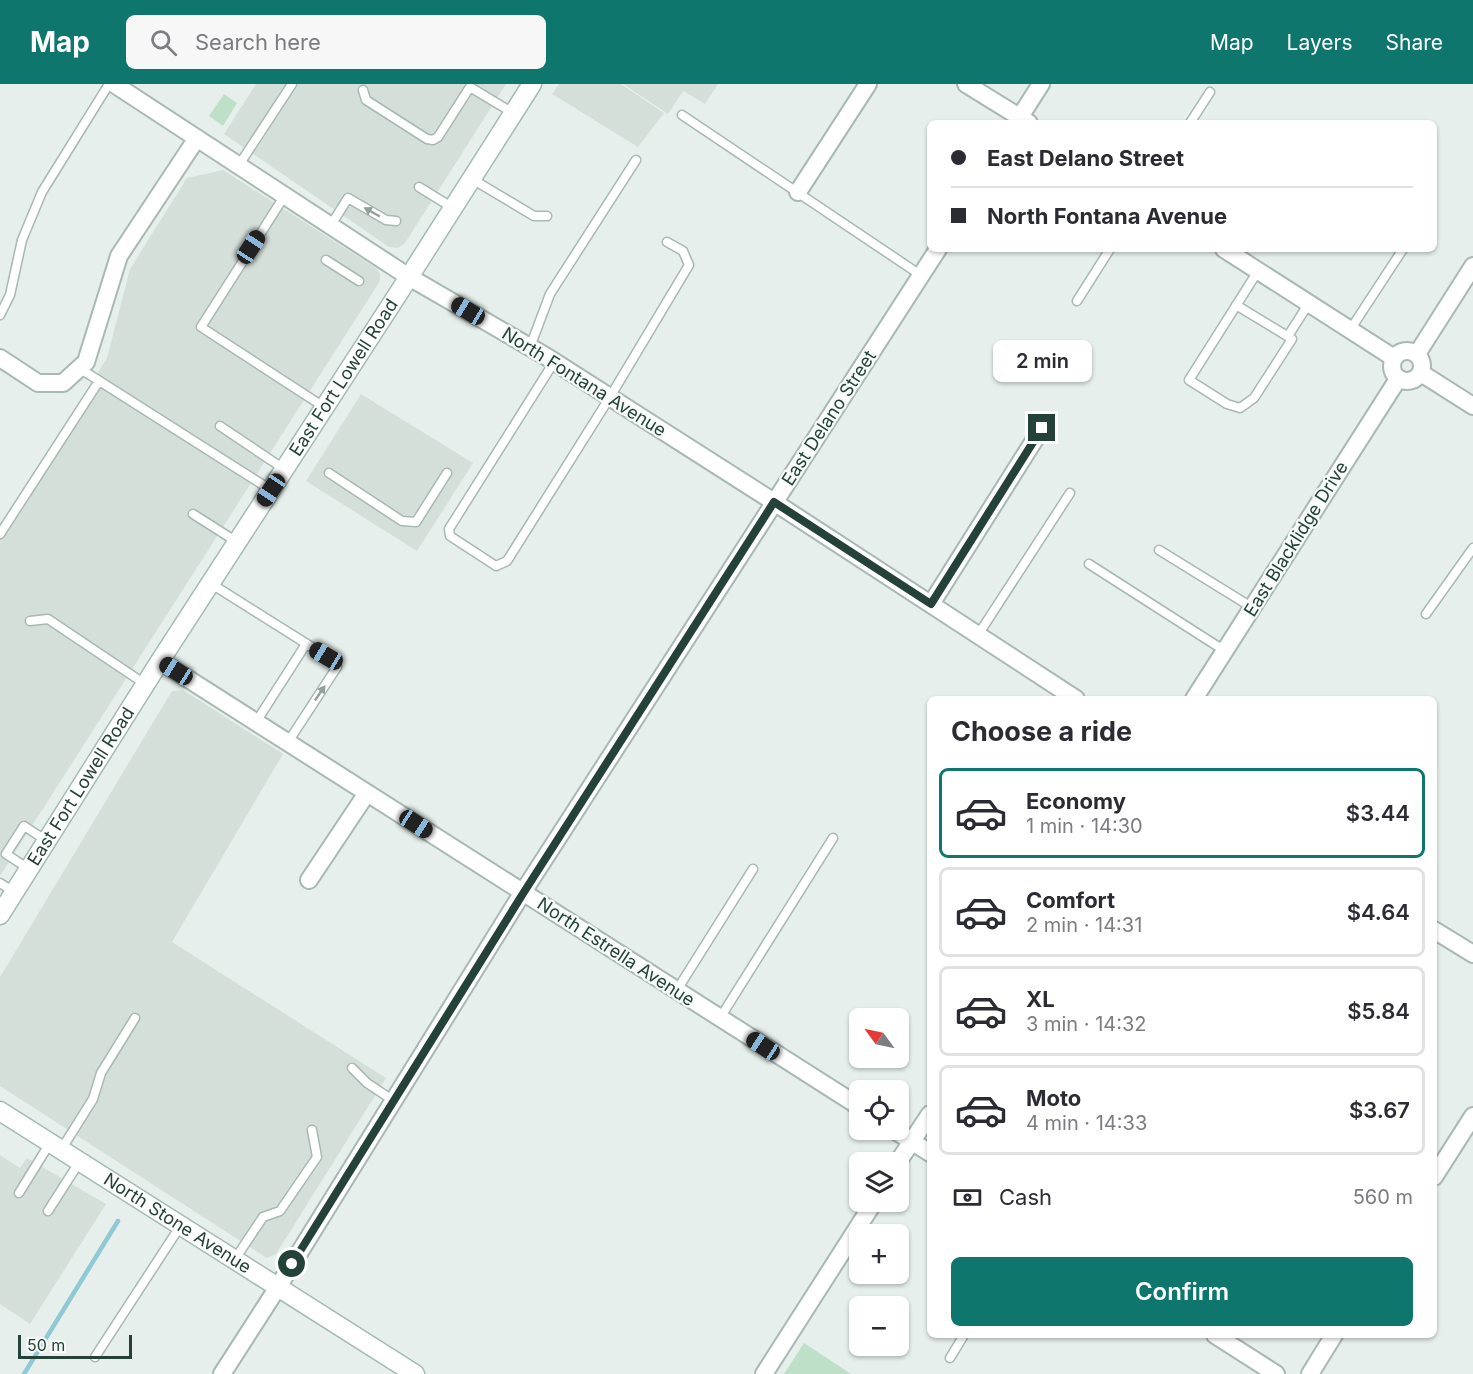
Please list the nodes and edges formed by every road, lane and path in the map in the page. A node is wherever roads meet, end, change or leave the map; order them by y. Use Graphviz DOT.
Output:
graph roads {
  1 [pos="109,84"];
  2 [pos="114,84"];
  3 [pos="292,84"];
  4 [pos="531,84"];
  5 [pos="868,84"];
  6 [pos="966,84"];
  7 [pos="1041,84"];
  8 [pos="363,90"];
  9 [pos="1210,92"];
  10 [pos="513,113"];
  11 [pos="682,115"];
  12 [pos="1020,120"];
  13 [pos="1023,120"];
  14 [pos="1192,120"];
  15 [pos="197,138"];
  16 [pos="636,160"];
  17 [pos="239,165"];
  18 [pos="471,179"];
  19 [pos="419,187"];
  20 [pos="798,192"];
  21 [pos="285,195"];
  22 [pos="453,208"];
  23 [pos="546,216"];
  24 [pos="396,221"];
  25 [pos="331,225"];
  26 [pos="667,242"];
  27 [pos="936,252"];
  28 [pos="1108,252"];
  29 [pos="1229,252"];
  30 [pos="1401,252"];
  31 [pos="326,260"];
  32 [pos="1473,266"];
  33 [pos="1258,271"];
  34 [pos="922,276"];
  35 [pos="410,277"];
  36 [pos="359,281"];
  37 [pos="1077,300"];
  38 [pos="1309,303"];
  39 [pos="1236,304"];
  40 [pos="0,315"];
  41 [pos="1350,330"];
  42 [pos="1288,336"];
  43 [pos="530,347"];
  44 [pos="1417,354"];
  45 [pos="0,358"];
  46 [pos="1394,358"];
  47 [pos="554,362"];
  48 [pos="79,368"];
  49 [pos="1421,373"];
  50 [pos="1398,379"];
  51 [pos="99,381"];
  52 [pos="610,397"];
  53 [pos="1473,406"];
  54 [pos="325,407"];
  55 [pos="220,426"];
  56 [pos="1042,428"];
  57 [pos="285,469"];
  58 [pos="329,473"];
  59 [pos="447,473"];
  60 [pos="271,490"];
  61 [pos="1070,493"];
  62 [pos="774,502"];
  63 [pos="193,514"];
  64 [pos="0,534"];
  65 [pos="237,542"];
  66 [pos="1473,548"];
  67 [pos="1160,550"];
  68 [pos="1089,564"];
  69 [pos="210,583"];
  70 [pos="931,604"];
  71 [pos="1253,608"];
  72 [pos="1426,614"];
  73 [pos="30,621"];
  74 [pos="978,635"];
  75 [pos="306,644"];
  76 [pos="1225,651"];
  77 [pos="160,661"];
  78 [pos="146,684"];
  79 [pos="1071,696"];
  80 [pos="1196,696"];
  81 [pos="256,722"];
  82 [pos="288,742"];
  83 [pos="367,793"];
  84 [pos="833,838"];
  85 [pos="47,840"];
  86 [pos="3,854"];
  87 [pos="29,869"];
  88 [pos="753,869"];
  89 [pos="309,880"];
  90 [pos="7,887"];
  91 [pos="524,892"];
  92 [pos="0,915"];
  93 [pos="1437,932"];
  94 [pos="1473,954"];
  95 [pos="677,990"];
  96 [pos="135,1018"];
  97 [pos="720,1018"];
  98 [pos="352,1068"];
  99 [pos="849,1100"];
  100 [pos="394,1101"];
  101 [pos="0,1111"];
  102 [pos="1473,1116"];
  103 [pos="927,1118"];
  104 [pos="312,1130"];
  105 [pos="909,1139"];
  106 [pos="912,1141"];
  107 [pos="56,1146"];
  108 [pos="927,1150"];
  109 [pos="905,1152"];
  110 [pos="80,1161"];
  111 [pos="1437,1172"];
  112 [pos="19,1192"];
  113 [pos="48,1211"];
  114 [pos="868,1212"];
  115 [pos="181,1225"];
  116 [pos="236,1259"];
  117 [pos="278,1287"];
  118 [pos="962,1338"];
  119 [pos="1220,1338"];
  120 [pos="1332,1338"];
  121 [pos="95,1357"];
  122 [pos="950,1358"];
  123 [pos="222,1374"];
  124 [pos="415,1374"];
  125 [pos="765,1374"];
  126 [pos="1276,1374"];
  127 [pos="1310,1374"];
  1 -- 40 [label="lane"];
  2 -- 15 [label="street, North Fontana Avenue"];
  3 -- 17 [label="lane"];
  4 -- 10 [label="main road, East Fort Lowell Road"];
  5 -- 20 [label="street"];
  6 -- 12 [label="street"];
  7 -- 13 [label="street"];
  8 -- 10 [label="lane"];
  9 -- 14 [label="lane"];
  10 -- 18 [label="main road, East Fort Lowell Road"];
  11 -- 20 [label="lane"];
  15 -- 17 [label="street, North Fontana Avenue"];
  15 -- 48 [label="street"];
  16 -- 43 [label="lane"];
  17 -- 21 [label="street, North Fontana Avenue"];
  18 -- 22 [label="main road, East Fort Lowell Road"];
  18 -- 23 [label="lane"];
  19 -- 22 [label="lane"];
  20 -- 34 [label="lane"];
  21 -- 25 [label="street, North Fontana Avenue"];
  21 -- 54 [label="lane"];
  22 -- 35 [label="main road, East Fort Lowell Road"];
  24 -- 25 [label="lane, one-way"];
  25 -- 35 [label="street, North Fontana Avenue"];
  26 -- 52 [label="lane"];
  27 -- 34 [label="street, East Delano Street"];
  28 -- 37 [label="lane"];
  29 -- 33 [label="street"];
  30 -- 41 [label="lane"];
  31 -- 36 [label="lane"];
  32 -- 44 [label="street"];
  33 -- 38 [label="street"];
  33 -- 39 [label="lane"];
  34 -- 62 [label="street, East Delano Street"];
  35 -- 43 [label="street, North Fontana Avenue"];
  35 -- 54 [label="main road, East Fort Lowell Road"];
  38 -- 41 [label="street"];
  38 -- 42 [label="lane"];
  39 -- 42 [label="lane"];
  39 -- 42 [label="lane"];
  41 -- 46 [label="street"];
  43 -- 47 [label="street, North Fontana Avenue"];
  44 -- 46 [label="street"];
  44 -- 49 [label="street"];
  45 -- 48 [label="street"];
  46 -- 50 [label="street"];
  47 -- 52 [label="street, North Fontana Avenue"];
  47 -- 52 [label="lane"];
  48 -- 51 [label="lane"];
  49 -- 50 [label="street"];
  49 -- 53 [label="street"];
  50 -- 71 [label="street, East Blacklidge Drive"];
  51 -- 60 [label="lane"];
  51 -- 64 [label="lane"];
  52 -- 62 [label="street, North Fontana Avenue"];
  54 -- 57 [label="main road, East Fort Lowell Road"];
  55 -- 57 [label="lane"];
  56 -- 70 [label="street"];
  57 -- 60 [label="main road, East Fort Lowell Road"];
  58 -- 59 [label="lane"];
  60 -- 65 [label="main road, East Fort Lowell Road"];
  61 -- 74 [label="lane"];
  62 -- 70 [label="street, North Fontana Avenue"];
  62 -- 91 [label="street, East Delano Street"];
  63 -- 65 [label="lane"];
  65 -- 69 [label="main road, East Fort Lowell Road"];
  66 -- 72 [label="lane"];
  67 -- 71 [label="lane"];
  68 -- 76 [label="lane"];
  69 -- 75 [label="lane"];
  69 -- 77 [label="main road, East Fort Lowell Road"];
  70 -- 74 [label="street, North Fontana Avenue"];
  71 -- 76 [label="street, East Blacklidge Drive"];
  73 -- 78 [label="lane"];
  74 -- 79 [label="street, North Fontana Avenue"];
  75 -- 81 [label="lane"];
  82 -- 75 [label="lane, one-way"];
  76 -- 80 [label="street, East Blacklidge Drive"];
  77 -- 78 [label="main road, East Fort Lowell Road"];
  77 -- 81 [label="street, North Estrella Avenue"];
  78 -- 85 [label="main road, East Fort Lowell Road"];
  81 -- 82 [label="street, North Estrella Avenue"];
  82 -- 83 [label="street, North Estrella Avenue"];
  83 -- 89 [label="street"];
  83 -- 91 [label="street, North Estrella Avenue"];
  84 -- 97 [label="lane"];
  85 -- 86 [label="lane"];
  85 -- 87 [label="main road, East Fort Lowell Road"];
  86 -- 87 [label="lane"];
  87 -- 90 [label="main road, East Fort Lowell Road"];
  88 -- 95 [label="lane"];
  90 -- 92 [label="main road, East Fort Lowell Road"];
  91 -- 95 [label="street, North Estrella Avenue"];
  91 -- 100 [label="street, East Delano Street"];
  93 -- 94 [label="street"];
  95 -- 97 [label="street, North Estrella Avenue"];
  96 -- 107 [label="lane"];
  97 -- 99 [label="street, North Estrella Avenue"];
  98 -- 100 [label="lane"];
  100 -- 117 [label="street, East Delano Street"];
  101 -- 107 [label="main road, North Stone Avenue"];
  102 -- 111 [label="street"];
  103 -- 106 [label="street"];
  104 -- 116 [label="lane"];
  105 -- 106 [label="street"];
  106 -- 108 [label="street"];
  106 -- 109 [label="street"];
  107 -- 110 [label="main road, North Stone Avenue"];
  107 -- 112 [label="lane"];
  110 -- 113 [label="lane"];
  110 -- 115 [label="main road, North Stone Avenue"];
  114 -- 125 [label="street"];
  115 -- 116 [label="main road, North Stone Avenue"];
  115 -- 121 [label="lane"];
  116 -- 117 [label="main road, North Stone Avenue"];
  117 -- 123 [label="street, East Delano Street"];
  117 -- 124 [label="main road, North Stone Avenue"];
  118 -- 122 [label="lane"];
  119 -- 126 [label="street"];
  120 -- 127 [label="street"];
}
